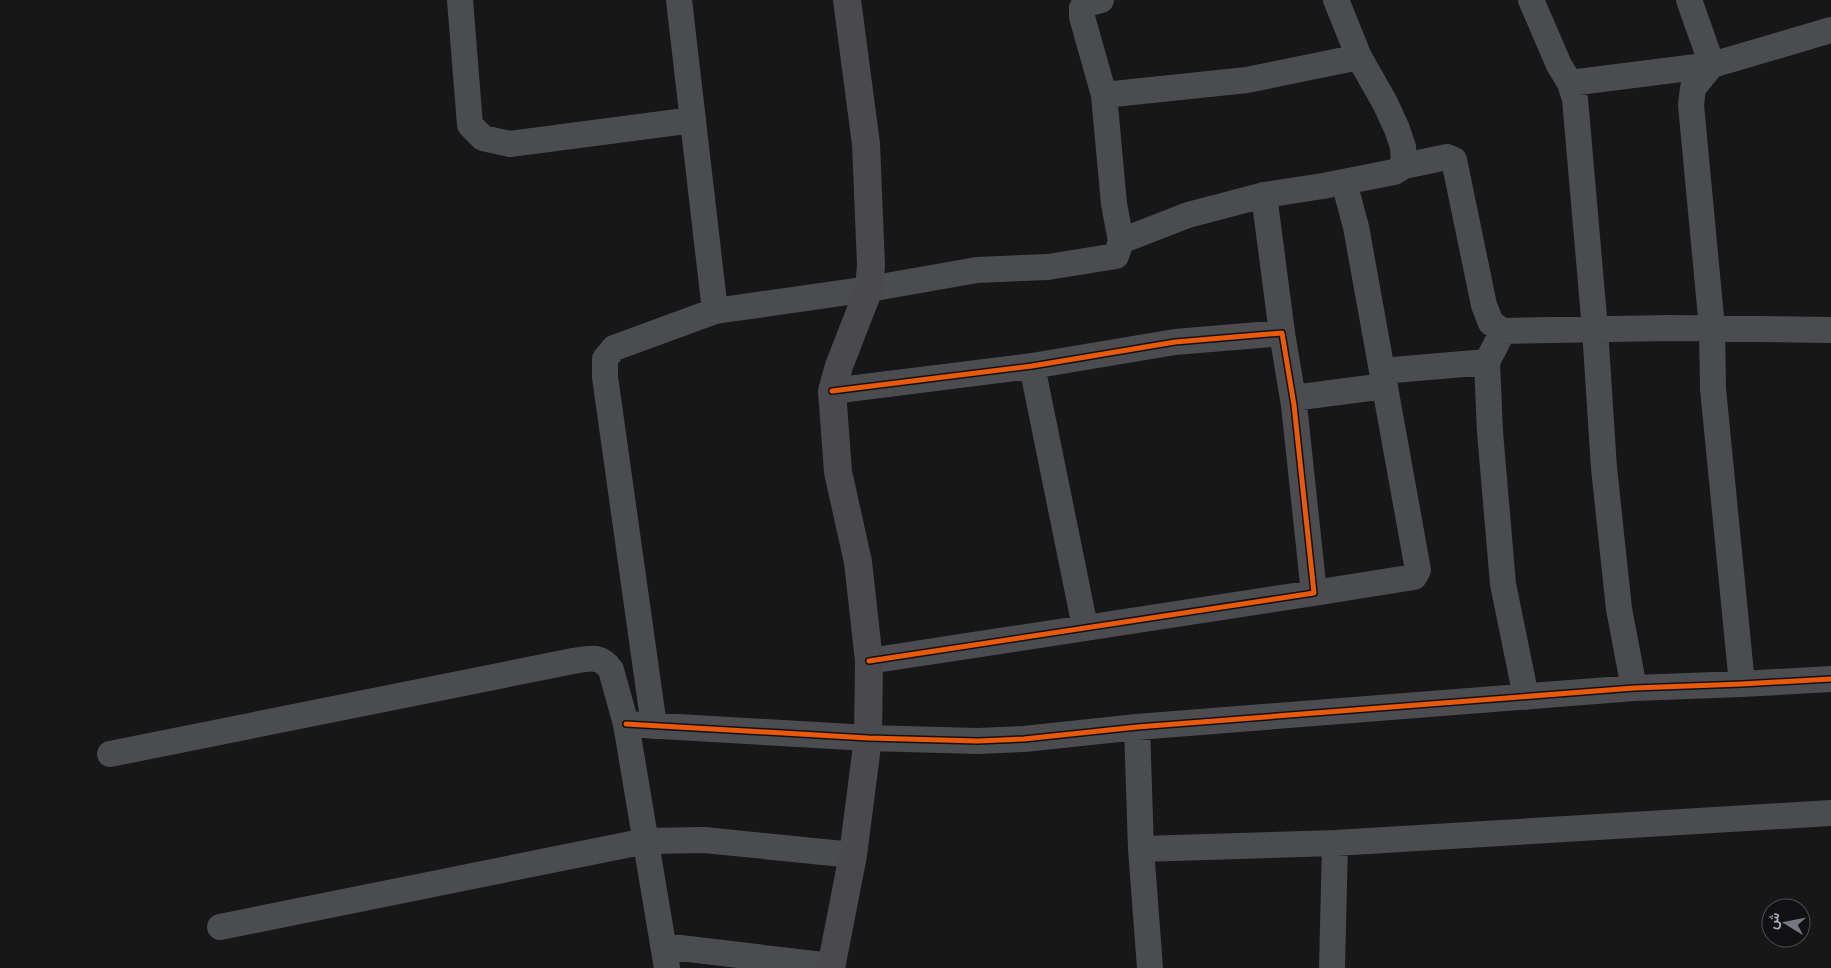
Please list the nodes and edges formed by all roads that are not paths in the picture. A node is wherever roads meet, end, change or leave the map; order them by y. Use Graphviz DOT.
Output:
graph roads {
  1 [pos="460,0"];
  2 [pos="680,0"];
  3 [pos="847,0"];
  4 [pos="1336,0"];
  5 [pos="1531,0"];
  6 [pos="1689,0"];
  7 [pos="1088,3"];
  8 [pos="1831,30"];
  9 [pos="1360,57"];
  10 [pos="1712,65"];
  11 [pos="1570,82"];
  12 [pos="1104,96"];
  13 [pos="693,120"];
  14 [pos="1404,166"];
  15 [pos="1344,182"];
  16 [pos="1264,195"];
  17 [pos="1121,241"];
  18 [pos="868,289"];
  19 [pos="715,311"];
  20 [pos="1712,328"];
  21 [pos="1596,329"];
  22 [pos="1831,330"];
  23 [pos="1504,331"];
  24 [pos="1282,333"];
  25 [pos="1487,362"];
  26 [pos="1032,366"];
  27 [pos="1383,378"];
  28 [pos="832,391"];
  29 [pos="1293,398"];
  30 [pos="1314,593"];
  31 [pos="1085,627"];
  32 [pos="869,661"];
  33 [pos="1831,679"];
  34 [pos="1742,684"];
  35 [pos="1634,688"];
  36 [pos="1526,697"];
  37 [pos="626,724"];
  38 [pos="654,726"];
  39 [pos="1137,727"];
  40 [pos="868,738"];
  41 [pos="110,754"];
  42 [pos="1831,814"];
  43 [pos="646,841"];
  44 [pos="1335,843"];
  45 [pos="1141,849"];
  46 [pos="853,855"];
  47 [pos="220,926"];
  48 [pos="665,957"];
  49 [pos="832,967"];
  50 [pos="1150,968"];
  51 [pos="1332,968"];
  1 -- 13 [label="street"];
  2 -- 13 [label="street"];
  3 -- 18 [label="street"];
  4 -- 9 [label="street"];
  5 -- 11 [label="street"];
  6 -- 10 [label="street"];
  7 -- 12 [label="street"];
  8 -- 10 [label="street"];
  9 -- 12 [label="street"];
  9 -- 14 [label="street"];
  10 -- 11 [label="street"];
  10 -- 20 [label="street"];
  11 -- 21 [label="street"];
  12 -- 17 [label="street"];
  13 -- 19 [label="street"];
  14 -- 15 [label="street"];
  14 -- 23 [label="street"];
  15 -- 16 [label="street"];
  15 -- 27 [label="street"];
  16 -- 17 [label="street"];
  16 -- 24 [label="street"];
  17 -- 18 [label="street"];
  18 -- 19 [label="street"];
  18 -- 28 [label="street"];
  19 -- 38 [label="street"];
  20 -- 21 [label="street"];
  20 -- 22 [label="street"];
  20 -- 34 [label="street"];
  21 -- 23 [label="street"];
  21 -- 35 [label="street"];
  23 -- 25 [label="street"];
  24 -- 26 [label="street"];
  24 -- 29 [label="street"];
  25 -- 27 [label="street"];
  25 -- 36 [label="street"];
  26 -- 28 [label="street"];
  26 -- 31 [label="street"];
  27 -- 29 [label="street"];
  27 -- 30 [label="street"];
  28 -- 32 [label="street"];
  29 -- 30 [label="street"];
  30 -- 31 [label="street"];
  31 -- 32 [label="street"];
  32 -- 40 [label="street"];
  33 -- 34 [label="street"];
  34 -- 35 [label="street"];
  35 -- 36 [label="street"];
  36 -- 39 [label="street"];
  37 -- 38 [label="street"];
  37 -- 41 [label="street"];
  37 -- 43 [label="street"];
  38 -- 40 [label="street"];
  39 -- 40 [label="street"];
  39 -- 45 [label="street"];
  40 -- 46 [label="street"];
  42 -- 44 [label="street"];
  43 -- 46 [label="street"];
  43 -- 47 [label="street"];
  43 -- 48 [label="street"];
  44 -- 45 [label="street"];
  44 -- 51 [label="street"];
  45 -- 50 [label="street"];
  46 -- 49 [label="street"];
  48 -- 49 [label="street"];
}
